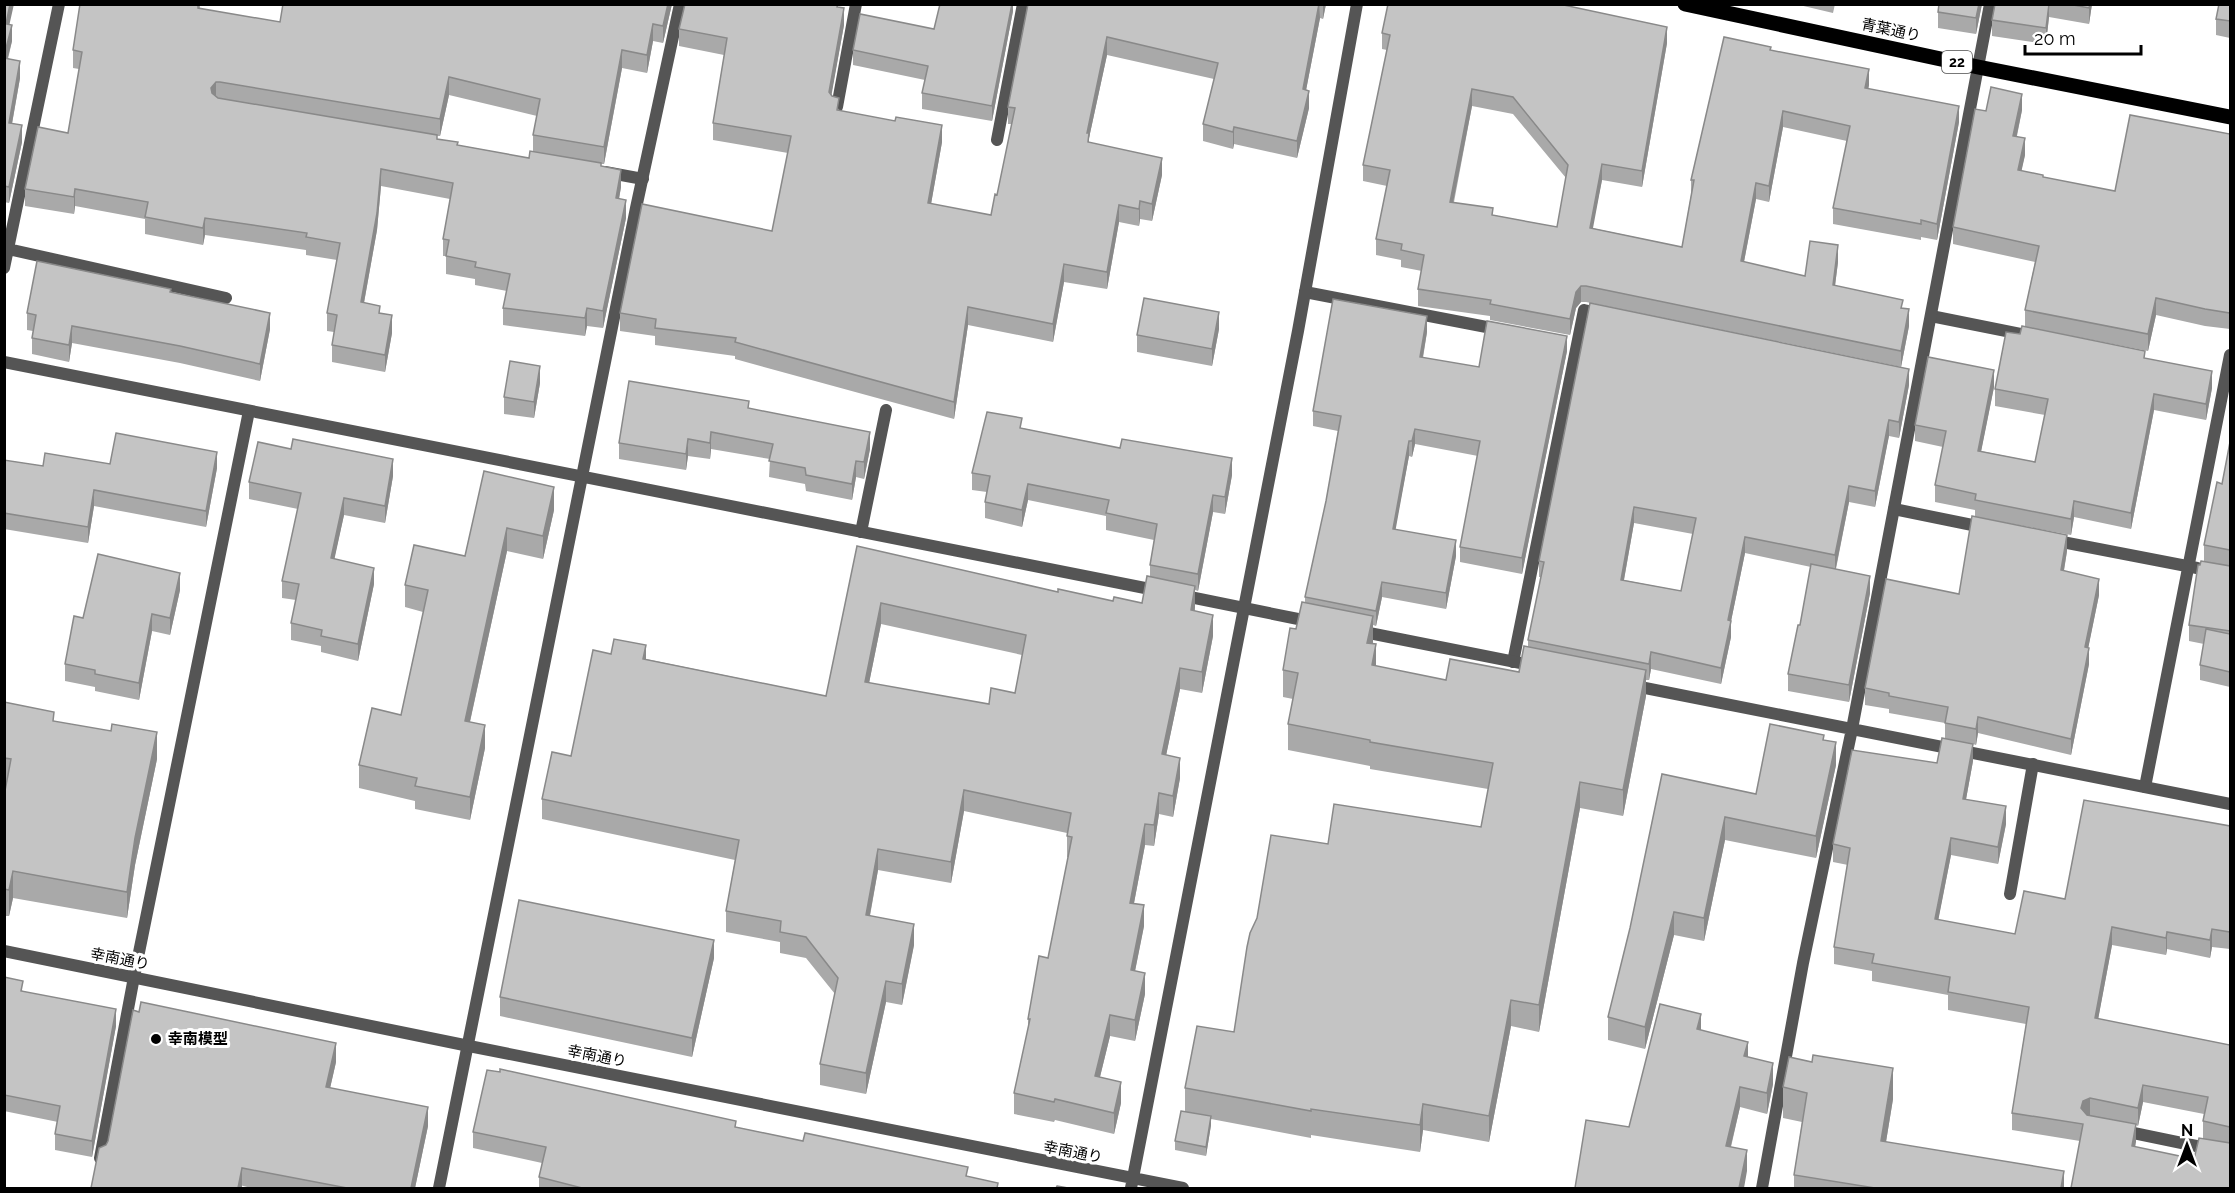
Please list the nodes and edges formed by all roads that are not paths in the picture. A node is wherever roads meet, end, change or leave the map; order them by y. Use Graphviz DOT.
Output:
graph roads {
  1 [pos="59,4"];
  2 [pos="680,4"];
  3 [pos="856,4"];
  4 [pos="1023,4"];
  5 [pos="1357,4"];
  6 [pos="1685,4"];
  7 [pos="1990,4"];
  8 [pos="1978,67"];
  9 [pos="837,107"];
  10 [pos="2230,117"];
  11 [pos="997,141"];
  12 [pos="596,171"];
  13 [pos="643,179"];
  14 [pos="8,249"];
  15 [pos="4,268"];
  16 [pos="1305,292"];
  17 [pos="226,298"];
  18 [pos="1931,316"];
  19 [pos="1618,317"];
  20 [pos="1509,332"];
  21 [pos="2045,339"];
  22 [pos="2230,355"];
  23 [pos="4,362"];
  24 [pos="2224,374"];
  25 [pos="886,410"];
  26 [pos="249,411"];
  27 [pos="583,477"];
  28 [pos="1894,509"];
  29 [pos="1997,529"];
  30 [pos="861,532"];
  31 [pos="2042,538"];
  32 [pos="2190,567"];
  33 [pos="2210,571"];
  34 [pos="1245,608"];
  35 [pos="1327,624"];
  36 [pos="1350,629"];
  37 [pos="1513,662"];
  38 [pos="1548,669"];
  39 [pos="1618,683"];
  40 [pos="1852,729"];
  41 [pos="2033,764"];
  42 [pos="2145,787"];
  43 [pos="2230,804"];
  44 [pos="2010,894"];
  45 [pos="4,951"];
  46 [pos="134,977"];
  47 [pos="469,1046"];
  48 [pos="2111,1128"];
  49 [pos="2230,1153"];
  50 [pos="100,1158"];
  51 [pos="1132,1184"];
  52 [pos="439,1188"];
  53 [pos="1183,1188"];
  54 [pos="1762,1188"];
  1 -- 14 [label="street"];
  2 -- 13 [label="street"];
  3 -- 9 [label="street"];
  4 -- 11 [label="street"];
  5 -- 16 [label="street"];
  6 -- 8 [label="main road, 青葉通り / 22"];
  7 -- 8 [label="street"];
  8 -- 10 [label="main road, 青葉通り / 22"];
  8 -- 18 [label="street"];
  12 -- 13 [label="street"];
  13 -- 27 [label="street"];
  14 -- 15 [label="street"];
  14 -- 17 [label="street"];
  16 -- 20 [label="street"];
  16 -- 34 [label="street"];
  18 -- 21 [label="street"];
  18 -- 28 [label="street"];
  19 -- 37 [label="street"];
  22 -- 24 [label="street"];
  23 -- 26 [label="street"];
  24 -- 32 [label="street"];
  25 -- 30 [label="street"];
  26 -- 27 [label="street"];
  26 -- 46 [label="street"];
  27 -- 30 [label="street"];
  27 -- 47 [label="street"];
  28 -- 29 [label="street"];
  28 -- 40 [label="street"];
  30 -- 34 [label="street"];
  31 -- 32 [label="street"];
  32 -- 33 [label="street"];
  32 -- 42 [label="street"];
  34 -- 35 [label="street"];
  34 -- 51 [label="street"];
  36 -- 37 [label="street"];
  37 -- 38 [label="street"];
  39 -- 40 [label="street"];
  40 -- 41 [label="street"];
  40 -- 54 [label="street"];
  41 -- 42 [label="street"];
  41 -- 44 [label="street"];
  42 -- 43 [label="street"];
  45 -- 46 [label="street, 幸南通り"];
  46 -- 47 [label="street, 幸南通り"];
  46 -- 50 [label="street"];
  47 -- 51 [label="street, 幸南通り"];
  47 -- 52 [label="street"];
  48 -- 49 [label="street"];
  51 -- 53 [label="street, 幸南通り"];
}
